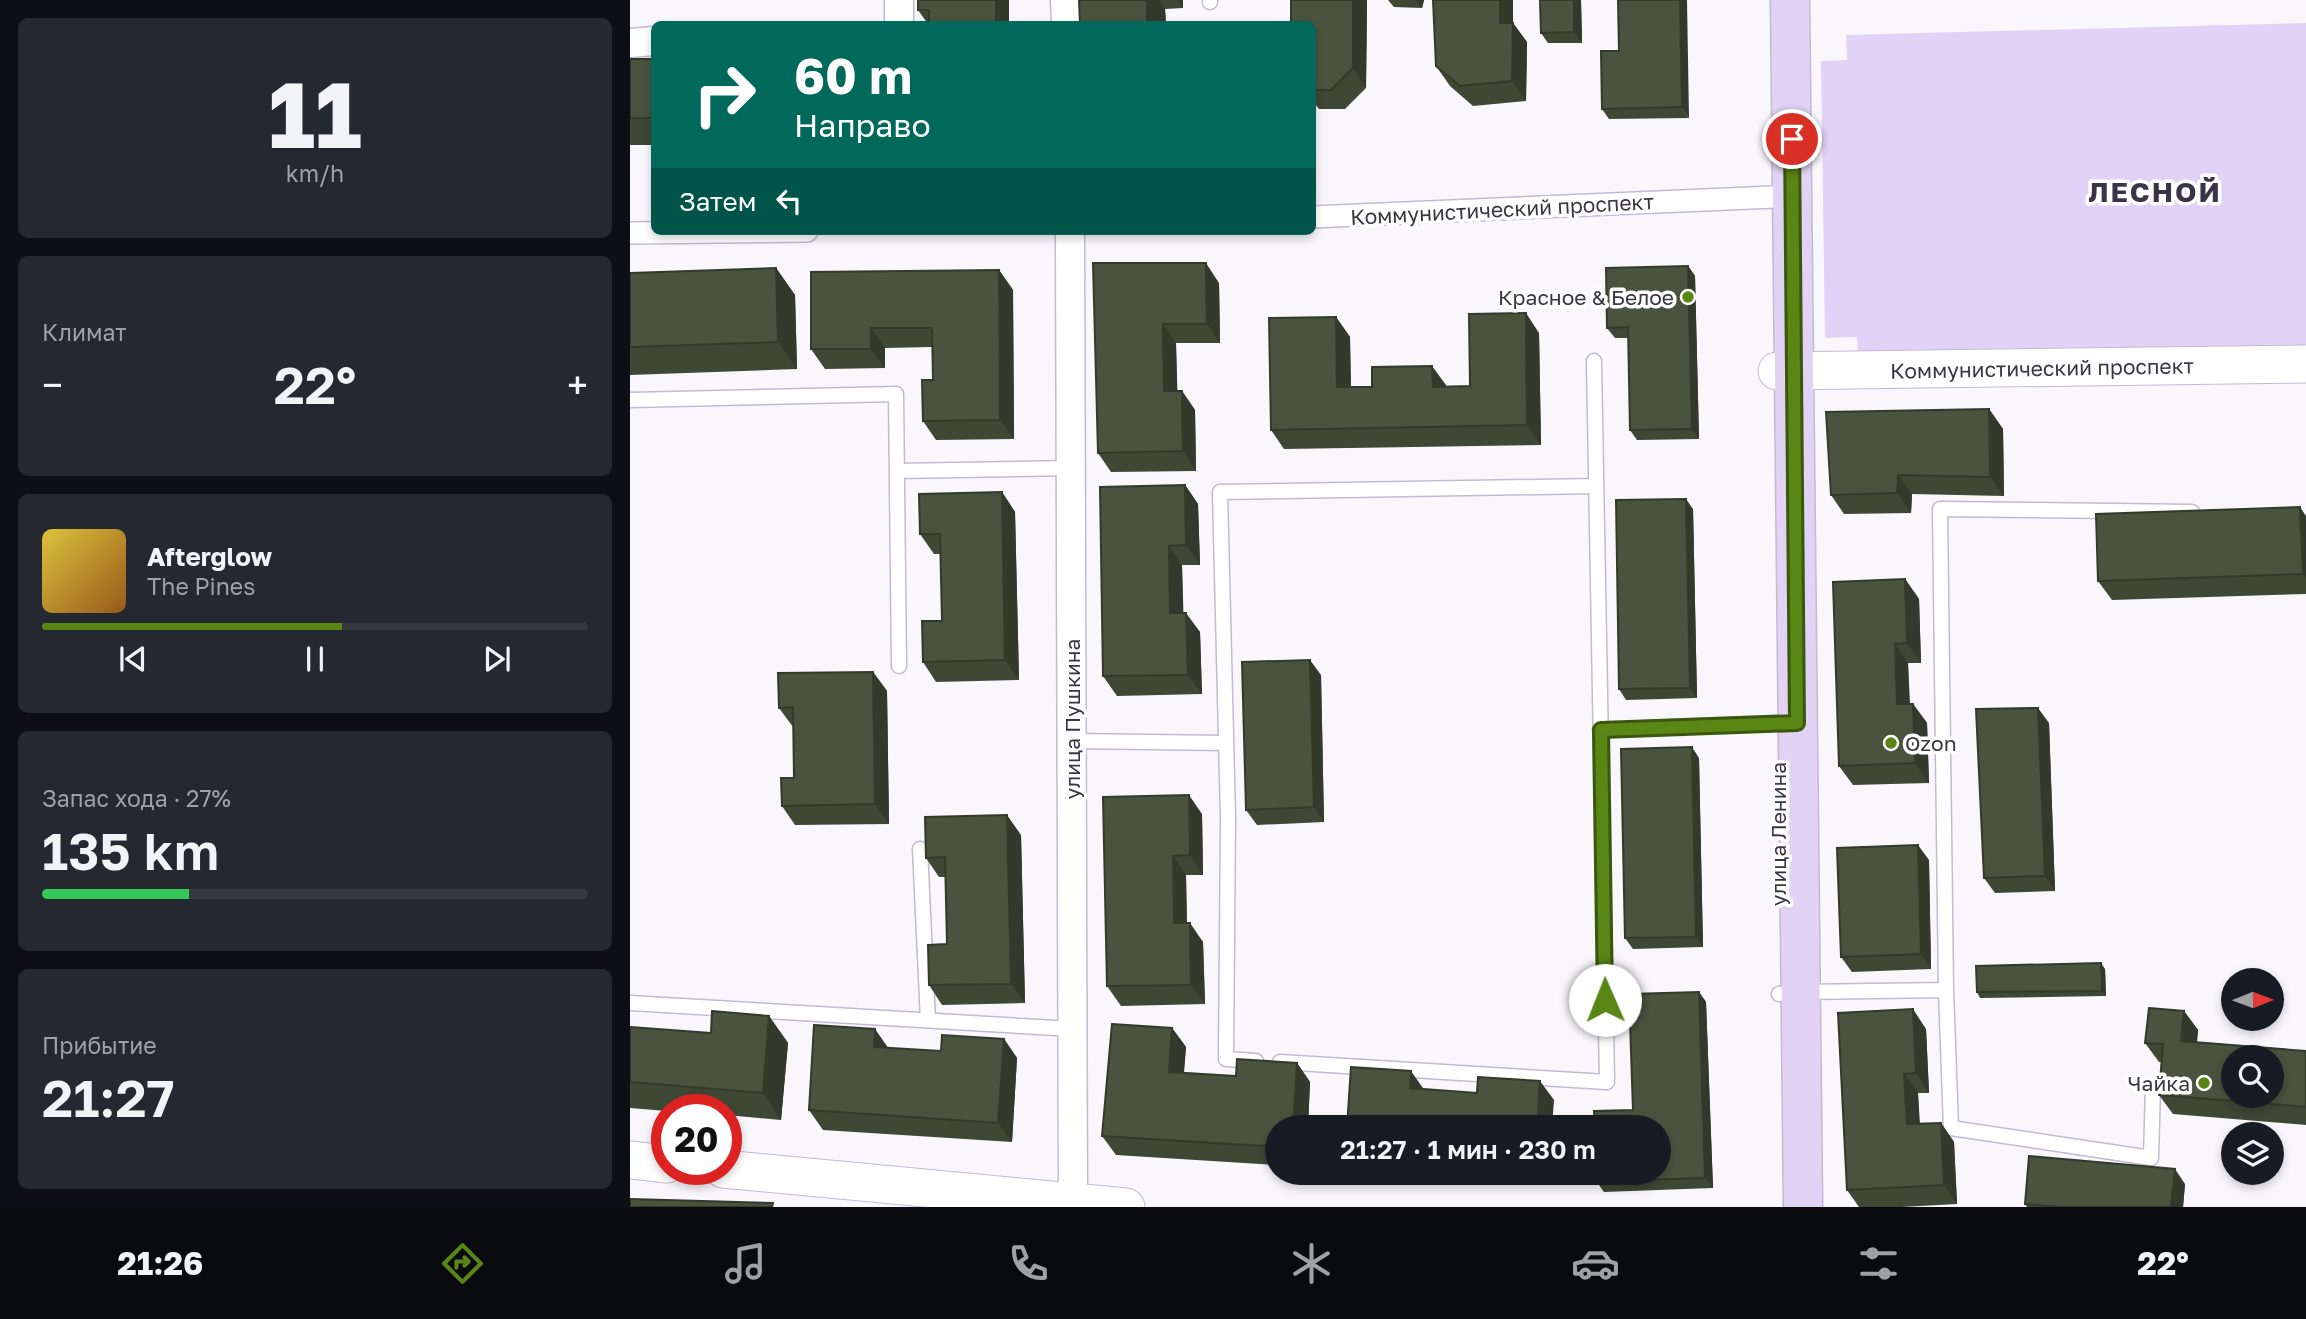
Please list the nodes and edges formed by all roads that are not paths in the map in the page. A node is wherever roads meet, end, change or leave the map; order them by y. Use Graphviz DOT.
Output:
graph roads {
  1 [pos="899,0"];
  2 [pos="1065,0"];
  3 [pos="1772,0"];
  4 [pos="1790,0"];
  5 [pos="899,21"];
  6 [pos="1066,21"];
  7 [pos="651,41"];
  8 [pos="630,43"];
  9 [pos="1774,197"];
  10 [pos="1316,217"];
  11 [pos="630,233"];
  12 [pos="651,233"];
  13 [pos="1070,235"];
  14 [pos="1594,361"];
  15 [pos="2306,364"];
  16 [pos="1786,371"];
  17 [pos="630,400"];
  18 [pos="1071,468"];
  19 [pos="897,471"];
  20 [pos="1596,486"];
  21 [pos="2211,512"];
  22 [pos="899,666"];
  23 [pos="1788,723"];
  24 [pos="1601,730"];
  25 [pos="1072,741"];
  26 [pos="1226,743"];
  27 [pos="920,849"];
  28 [pos="1946,990"];
  29 [pos="1789,993"];
  30 [pos="630,1003"];
  31 [pos="928,1020"];
  32 [pos="1073,1029"];
  33 [pos="2153,1087"];
  34 [pos="630,1160"];
  35 [pos="651,1162"];
  36 [pos="742,1171"];
  37 [pos="1073,1205"];
  38 [pos="1126,1207"];
  39 [pos="1777,1207"];
  40 [pos="1803,1207"];
  1 -- 5 [label="street"];
  2 -- 6 [label="street"];
  3 -- 9 [label="main road, улица Ленина"];
  4 -- 16 [label="main road"];
  7 -- 8 [label="street"];
  9 -- 10 [label="street, Коммунистический проспект"];
  9 -- 16 [label="main road, улица Ленина"];
  11 -- 12 [label="street"];
  13 -- 18 [label="street, улица Пушкина"];
  14 -- 20 [label="lane"];
  15 -- 16 [label="street, Коммунистический проспект"];
  16 -- 23 [label="main road, улица Ленина"];
  17 -- 19 [label="lane"];
  18 -- 19 [label="lane"];
  18 -- 25 [label="street, улица Пушкина"];
  19 -- 22 [label="lane"];
  20 -- 24 [label="lane"];
  20 -- 26 [label="lane"];
  21 -- 28 [label="lane"];
  23 -- 24 [label="lane"];
  23 -- 29 [label="main road, улица Ленина"];
  24 -- 26 [label="lane"];
  25 -- 26 [label="lane"];
  25 -- 32 [label="street, улица Пушкина"];
  27 -- 31 [label="lane"];
  28 -- 29 [label="lane"];
  28 -- 33 [label="lane"];
  29 -- 39 [label="main road, улица Ленина"];
  29 -- 40 [label="main road"];
  30 -- 31 [label="lane"];
  31 -- 32 [label="lane"];
  32 -- 37 [label="street, улица Пушкина"];
  34 -- 35 [label="street"];
  36 -- 37 [label="street"];
  37 -- 38 [label="street"];
}
